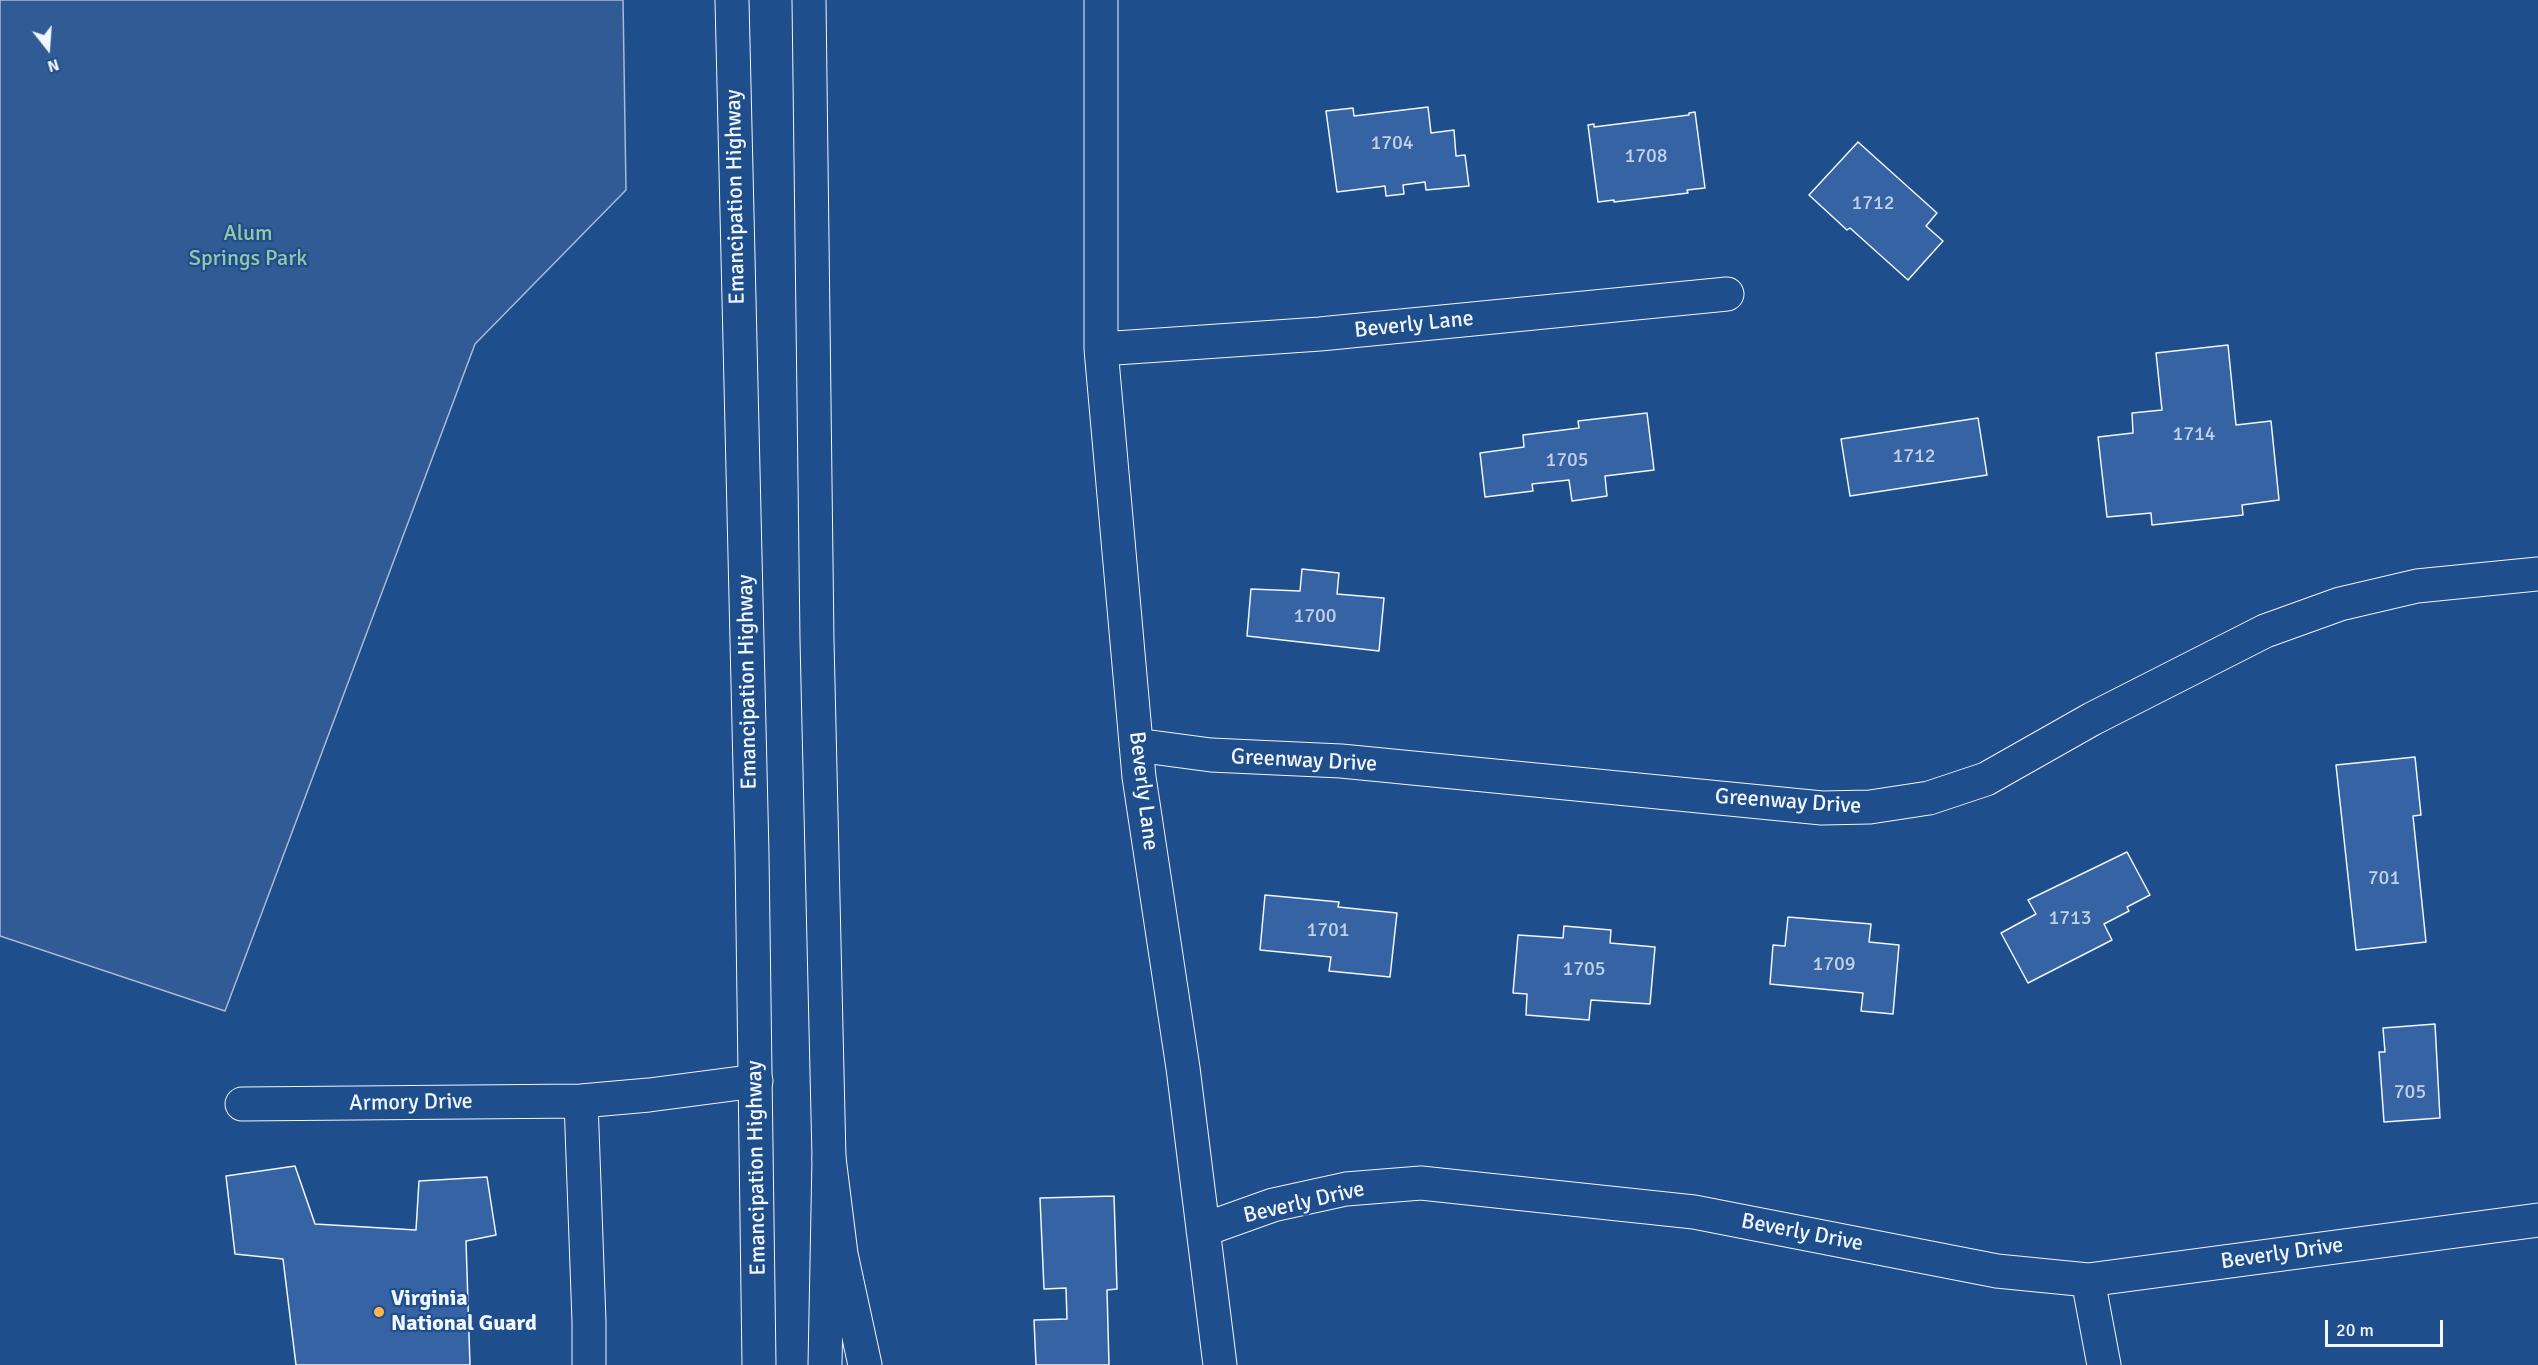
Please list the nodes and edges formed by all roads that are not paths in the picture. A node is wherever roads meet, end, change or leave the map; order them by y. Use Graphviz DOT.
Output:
graph roads {
  1 [pos="732,0"];
  2 [pos="809,0"];
  3 [pos="1101,0"];
  4 [pos="1727,294"];
  5 [pos="1101,349"];
  6 [pos="2538,574"];
  7 [pos="1136,745"];
  8 [pos="756,1081"];
  9 [pos="581,1101"];
  10 [pos="242,1104"];
  11 [pos="829,1158"];
  12 [pos="2538,1220"];
  13 [pos="1203,1230"];
  14 [pos="2088,1280"];
  15 [pos="589,1365"];
  16 [pos="759,1365"];
  17 [pos="825,1365"];
  18 [pos="865,1365"];
  19 [pos="1220,1365"];
  20 [pos="2104,1365"];
  1 -- 8 [label="main road, Emancipation Highway"];
  2 -- 11 [label="main road"];
  3 -- 5 [label="main road, Beverly Lane"];
  4 -- 5 [label="main road, Beverly Lane"];
  5 -- 7 [label="main road, Beverly Lane"];
  6 -- 7 [label="main road, Greenway Drive"];
  7 -- 13 [label="main road, Beverly Lane"];
  8 -- 9 [label="main road, Armory Drive"];
  8 -- 16 [label="main road, Emancipation Highway"];
  9 -- 10 [label="main road, Armory Drive"];
  9 -- 15 [label="main road"];
  11 -- 17 [label="main road"];
  11 -- 18 [label="main road"];
  12 -- 14 [label="main road, Beverly Drive"];
  13 -- 14 [label="main road, Beverly Drive"];
  13 -- 19 [label="main road"];
  14 -- 20 [label="main road"];
}
